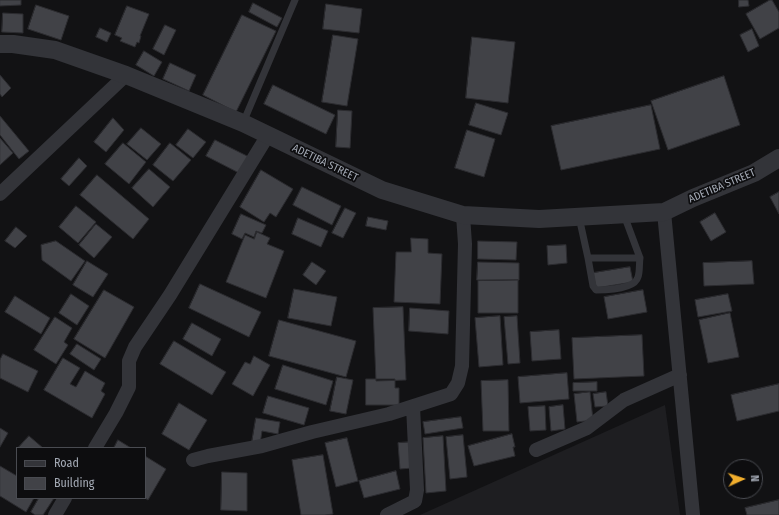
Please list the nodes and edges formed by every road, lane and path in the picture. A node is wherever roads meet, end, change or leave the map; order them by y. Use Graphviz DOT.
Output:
graph roads {
  1 [pos="295,0"];
  2 [pos="0,44"];
  3 [pos="126,75"];
  4 [pos="243,123"];
  5 [pos="268,135"];
  6 [pos="779,158"];
  7 [pos="0,194"];
  8 [pos="664,212"];
  9 [pos="624,214"];
  10 [pos="464,215"];
  11 [pos="579,217"];
  12 [pos="588,258"];
  13 [pos="640,258"];
  14 [pos="680,375"];
  15 [pos="413,406"];
  16 [pos="96,447"];
  17 [pos="536,450"];
  18 [pos="193,460"];
  19 [pos="64,499"];
  20 [pos="55,515"];
  21 [pos="387,515"];
  22 [pos="693,515"];
  1 -- 4 [label="lane"];
  2 -- 3 [label="street, ADETIBA STREET"];
  3 -- 4 [label="street, ADETIBA STREET"];
  3 -- 7 [label="street"];
  4 -- 5 [label="street, ADETIBA STREET"];
  5 -- 10 [label="street, ADETIBA STREET"];
  5 -- 16 [label="street"];
  6 -- 8 [label="street, ADETIBA STREET"];
  8 -- 9 [label="street, ADETIBA STREET"];
  8 -- 14 [label="street"];
  9 -- 11 [label="street, ADETIBA STREET"];
  9 -- 13 [label="lane"];
  10 -- 11 [label="street, ADETIBA STREET"];
  10 -- 15 [label="street"];
  11 -- 12 [label="lane"];
  12 -- 13 [label="lane"];
  12 -- 13 [label="lane"];
  14 -- 17 [label="street"];
  14 -- 22 [label="street"];
  15 -- 18 [label="street"];
  15 -- 21 [label="street"];
  19 -- 20 [label="street"];
}
